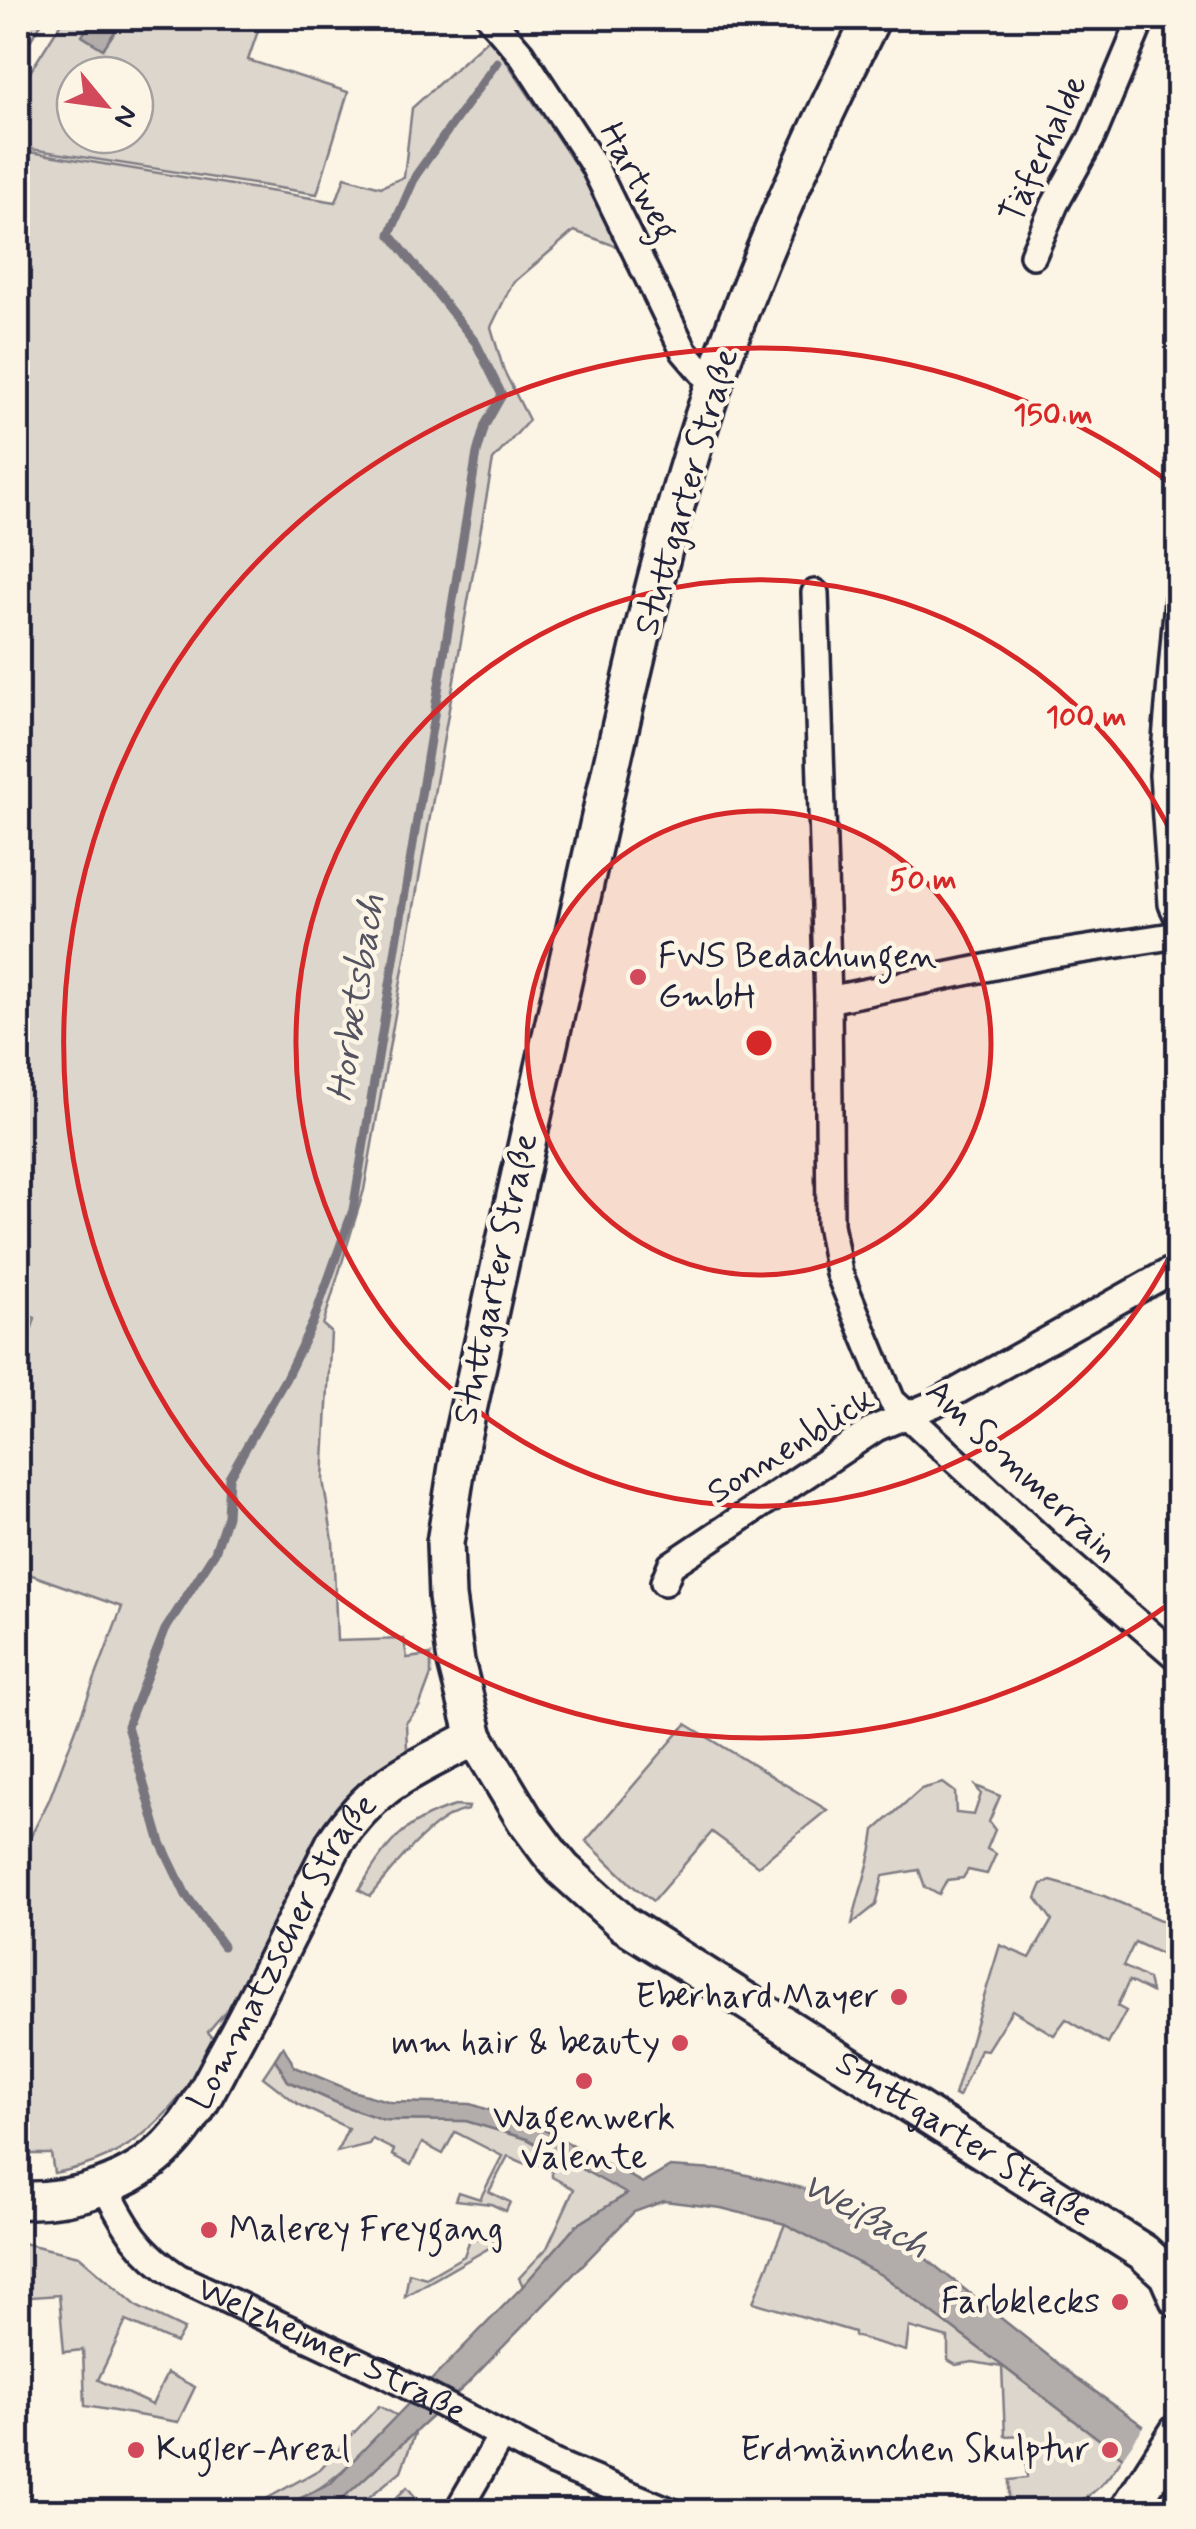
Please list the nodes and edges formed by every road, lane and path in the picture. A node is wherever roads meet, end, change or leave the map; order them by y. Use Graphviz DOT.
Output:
graph roads {
  1 [pos="490,18"];
  2 [pos="872,18"];
  3 [pos="1142,18"];
  4 [pos="1033,255"];
  5 [pos="714,386"];
  6 [pos="815,593"];
  7 [pos="1178,600"];
  8 [pos="1178,917"];
  9 [pos="1178,935"];
  10 [pos="828,1000"];
  11 [pos="1178,1267"];
  12 [pos="906,1415"];
  13 [pos="664,1582"];
  14 [pos="1178,1658"];
  15 [pos="475,1737"];
  16 [pos="105,2187"];
  17 [pos="18,2200"];
  18 [pos="1167,2275"];
  19 [pos="1178,2432"];
  20 [pos="502,2436"];
  21 [pos="1128,2510"];
  22 [pos="457,2512"];
  23 [pos="672,2512"];
  1 -- 5 [label="street, Hartweg"];
  2 -- 5 [label="street, Stuttgarter Straße"];
  3 -- 4 [label="street, Täferhalde"];
  5 -- 15 [label="street, Stuttgarter Straße"];
  6 -- 10 [label="street, Am Sommerrain"];
  7 -- 8 [label="street"];
  9 -- 10 [label="street"];
  10 -- 12 [label="street, Am Sommerrain"];
  11 -- 12 [label="street, Sonnenblick"];
  12 -- 13 [label="street, Sonnenblick"];
  12 -- 14 [label="street, Am Sommerrain"];
  15 -- 16 [label="street, Lommatzscher Straße"];
  15 -- 18 [label="street, Stuttgarter Straße"];
  16 -- 17 [label="street"];
  16 -- 20 [label="street, Welzheimer Straße"];
  19 -- 21 [label="street"];
  20 -- 22 [label="street"];
  20 -- 23 [label="street, Welzheimer Straße"];
}
